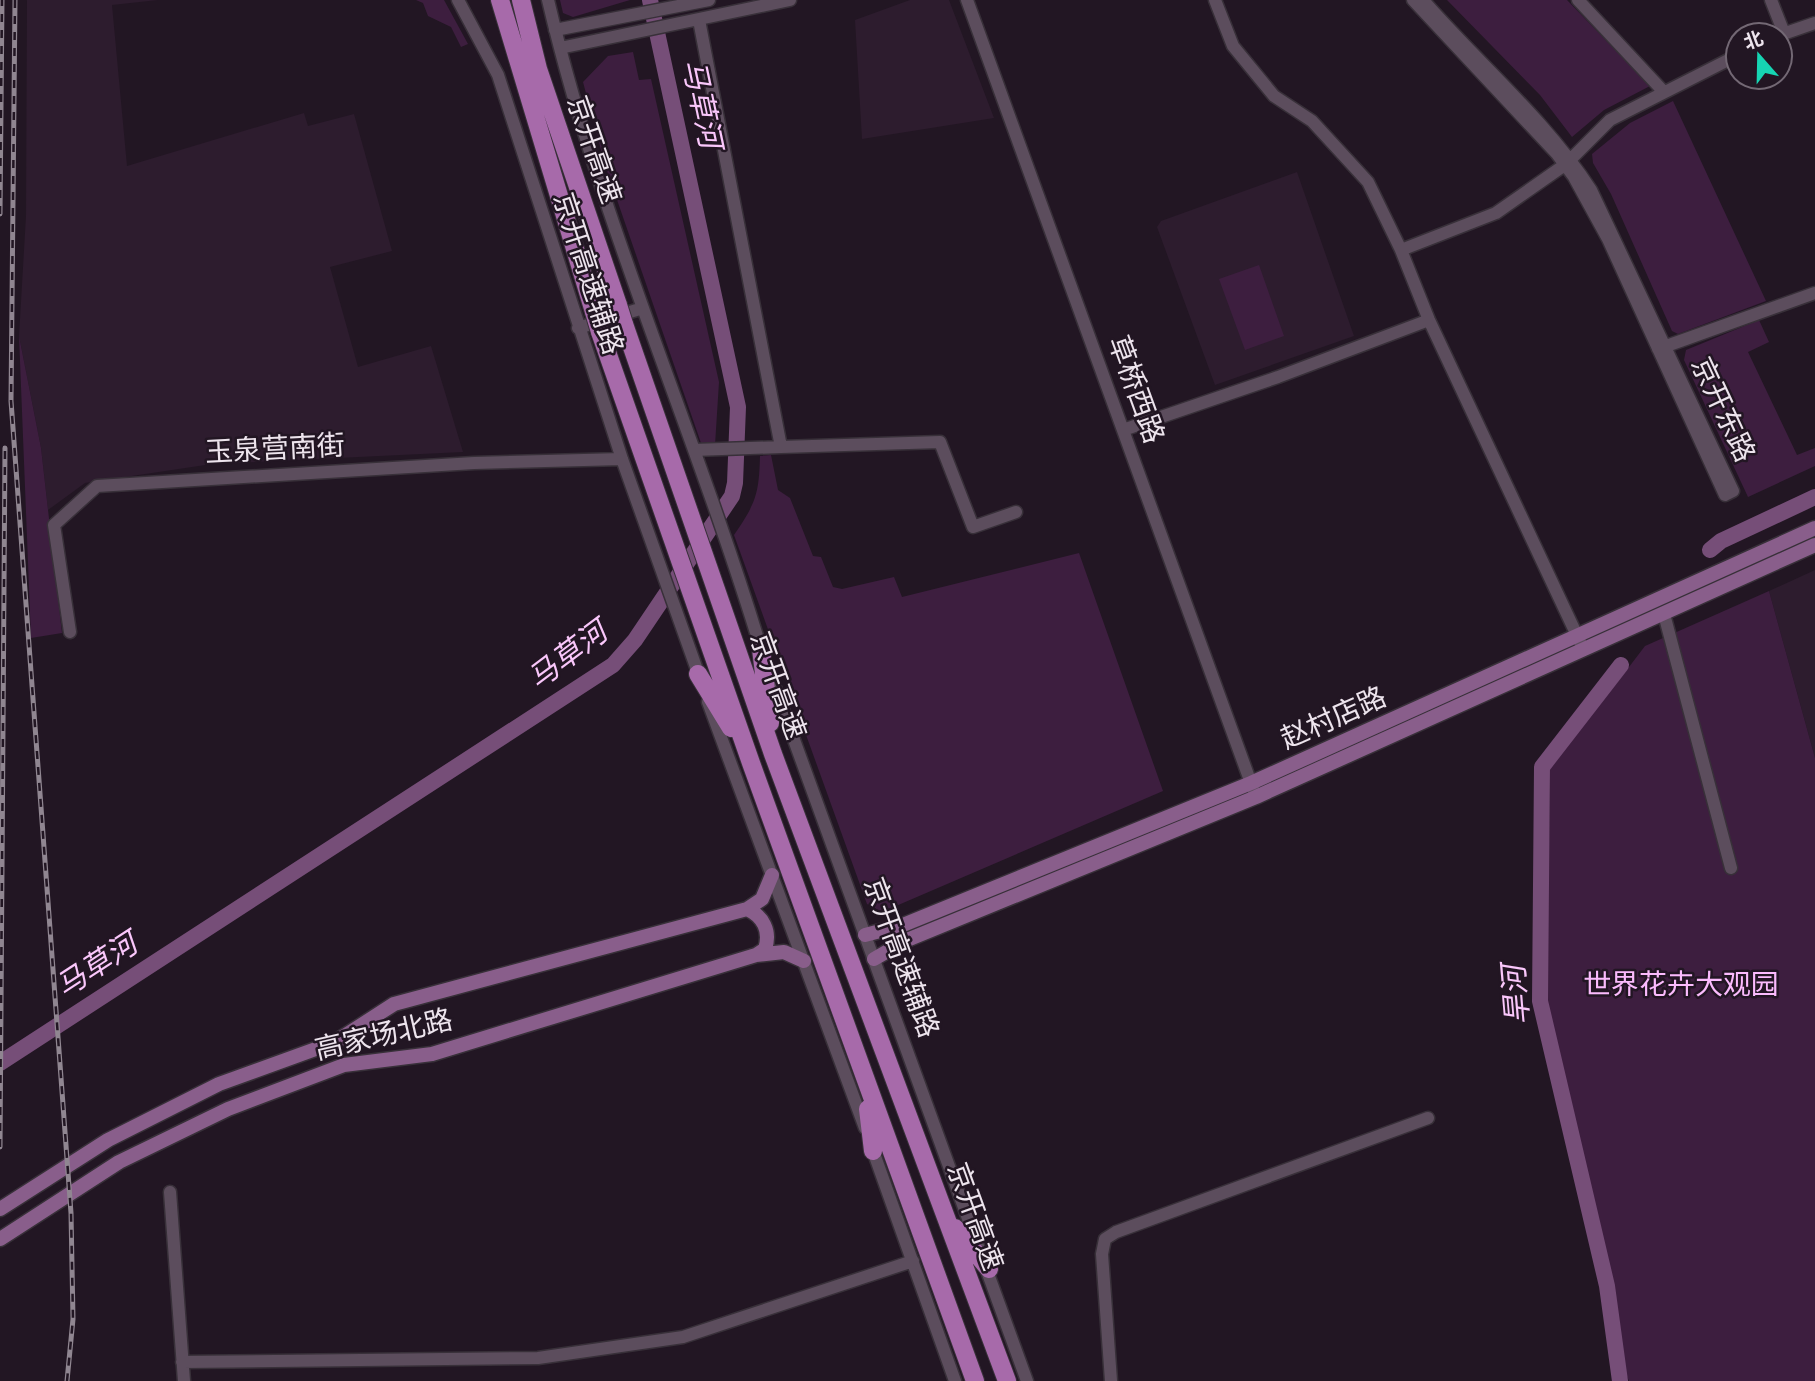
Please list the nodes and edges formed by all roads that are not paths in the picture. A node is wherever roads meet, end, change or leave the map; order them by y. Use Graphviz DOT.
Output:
graph roads {
  1 [pos="458,0"];
  2 [pos="488,0"];
  3 [pos="500,0"];
  4 [pos="521,0"];
  5 [pos="548,0"];
  6 [pos="709,0"];
  7 [pos="790,0"];
  8 [pos="967,0"];
  9 [pos="1215,0"];
  10 [pos="1413,0"];
  11 [pos="1423,0"];
  12 [pos="1578,0"];
  13 [pos="1771,0"];
  14 [pos="676,5"];
  15 [pos="699,20"];
  16 [pos="1778,21"];
  17 [pos="1815,23"];
  18 [pos="555,30"];
  19 [pos="1794,30"];
  20 [pos="560,48"];
  21 [pos="1724,62"];
  22 [pos="519,70"];
  23 [pos="1663,90"];
  24 [pos="1568,162"];
  25 [pos="1401,250"];
  26 [pos="1815,293"];
  27 [pos="643,308"];
  28 [pos="1429,320"];
  29 [pos="578,328"];
  30 [pos="1662,347"];
  31 [pos="1123,429"];
  32 [pos="781,447"];
  33 [pos="694,450"];
  34 [pos="622,459"];
  35 [pos="1016,512"];
  36 [pos="1815,528"];
  37 [pos="1815,545"];
  38 [pos="1664,614"];
  39 [pos="70,632"];
  40 [pos="1577,635"];
  41 [pos="761,649"];
  42 [pos="1584,650"];
  43 [pos="698,674"];
  44 [pos="773,754"];
  45 [pos="751,763"];
  46 [pos="1254,790"];
  47 [pos="1731,869"];
  48 [pos="772,875"];
  49 [pos="747,909"];
  50 [pos="865,935"];
  51 [pos="756,955"];
  52 [pos="874,959"];
  53 [pos="804,961"];
  54 [pos="864,1078"];
  55 [pos="1428,1118"];
  56 [pos="873,1151"];
  57 [pos="170,1192"];
  58 [pos="0,1209"];
  59 [pos="947,1218"];
  60 [pos="0,1239"];
  61 [pos="913,1261"];
  62 [pos="989,1269"];
  63 [pos="182,1362"];
  64 [pos="184,1381"];
  65 [pos="955,1381"];
  66 [pos="975,1381"];
  67 [pos="1007,1381"];
  68 [pos="1027,1381"];
  69 [pos="1111,1381"];
  1 -- 29 [label="street, 京开高速辅路"];
  2 -- 22 [label="highway"];
  3 -- 22 [label="highway, 京开高速"];
  4 -- 44 [label="highway, 京开高速, bridge"];
  5 -- 18 [label="street, 京开高速辅路"];
  6 -- 14 [label="street"];
  7 -- 15 [label="street"];
  8 -- 31 [label="street, 草桥西路"];
  9 -- 25 [label="street"];
  10 -- 24 [label="street, 京开东路"];
  11 -- 24 [label="street, 京开东路"];
  12 -- 23 [label="street"];
  13 -- 16 [label="street"];
  14 -- 18 [label="street"];
  15 -- 20 [label="street"];
  15 -- 32 [label="street"];
  17 -- 19 [label="street"];
  18 -- 20 [label="street, 京开高速辅路"];
  20 -- 27 [label="street, 京开高速辅路"];
  21 -- 23 [label="street"];
  22 -- 45 [label="highway, 京开高速, bridge"];
  23 -- 24 [label="street"];
  24 -- 25 [label="street"];
  24 -- 30 [label="street, 京开东路"];
  25 -- 28 [label="street"];
  26 -- 30 [label="street"];
  27 -- 29 [label="street"];
  27 -- 33 [label="street, 京开高速辅路"];
  28 -- 31 [label="street"];
  28 -- 40 [label="street"];
  29 -- 34 [label="street, 京开高速辅路"];
  30 -- 30 [label="street, 京开东路"];
  31 -- 46 [label="street, 草桥西路"];
  32 -- 33 [label="street"];
  32 -- 35 [label="street"];
  33 -- 41 [label="street, 京开高速辅路"];
  34 -- 39 [label="street, 玉泉营南街"];
  34 -- 43 [label="street, 京开高速辅路"];
  36 -- 40 [label="main road, 赵村店路"];
  37 -- 38 [label="main road, 赵村店路"];
  38 -- 42 [label="main road, 赵村店路"];
  38 -- 47 [label="street"];
  40 -- 42 [label="street"];
  40 -- 46 [label="main road, 赵村店路"];
  41 -- 44 [label="highway"];
  41 -- 50 [label="street, 京开高速辅路"];
  42 -- 46 [label="main road, 赵村店路"];
  43 -- 45 [label="highway"];
  43 -- 48 [label="street"];
  44 -- 59 [label="highway, 京开高速"];
  45 -- 54 [label="highway, 京开高速"];
  46 -- 50 [label="main road, 赵村店路"];
  46 -- 52 [label="main road, 赵村店路"];
  48 -- 49 [label="main road"];
  48 -- 53 [label="street"];
  49 -- 51 [label="main road"];
  49 -- 58 [label="main road, 高家场北路"];
  50 -- 52 [label="street, 京开高速辅路"];
  51 -- 53 [label="main road, 高家场北路"];
  51 -- 60 [label="main road, 高家场北路"];
  52 -- 62 [label="street, 京开高速辅路"];
  53 -- 56 [label="street"];
  54 -- 56 [label="highway"];
  54 -- 66 [label="highway, 京开高速"];
  55 -- 69 [label="street"];
  56 -- 61 [label="street"];
  57 -- 63 [label="street"];
  59 -- 62 [label="highway"];
  59 -- 67 [label="highway, 京开高速"];
  61 -- 63 [label="street"];
  61 -- 65 [label="street"];
  62 -- 68 [label="street, 京开高速辅路"];
  63 -- 64 [label="street"];
}
